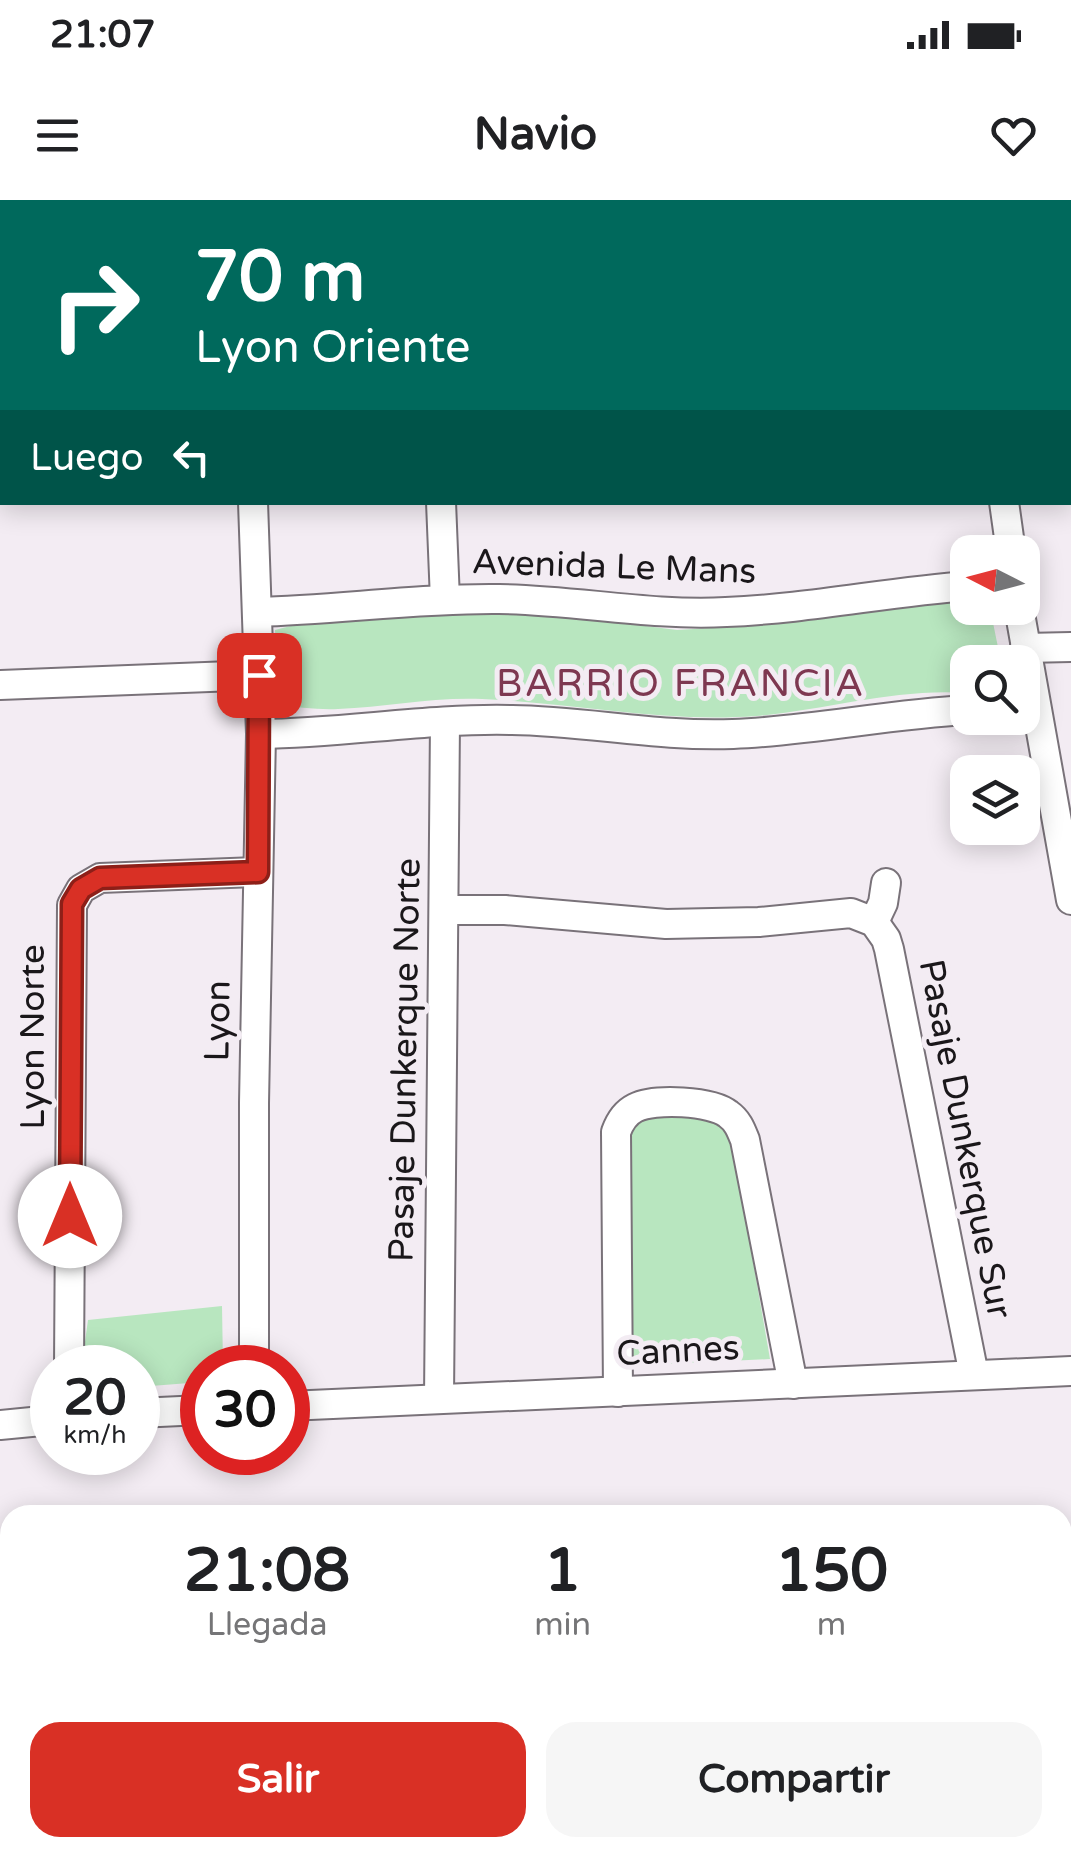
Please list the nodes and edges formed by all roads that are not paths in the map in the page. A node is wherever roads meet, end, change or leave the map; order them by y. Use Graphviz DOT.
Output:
graph roads {
  1 [pos="253,505"];
  2 [pos="441,505"];
  3 [pos="1004,505"];
  4 [pos="1009,535"];
  5 [pos="950,588"];
  6 [pos="445,600"];
  7 [pos="257,612"];
  8 [pos="1071,646"];
  9 [pos="1040,647"];
  10 [pos="259,675"];
  11 [pos="0,686"];
  12 [pos="950,711"];
  13 [pos="445,722"];
  14 [pos="261,734"];
  15 [pos="1037,735"];
  16 [pos="1065,842"];
  17 [pos="258,872"];
  18 [pos="886,883"];
  19 [pos="1071,900"];
  20 [pos="444,910"];
  21 [pos="874,922"];
  22 [pos="69,1345"];
  23 [pos="254,1345"];
  24 [pos="1071,1371"];
  25 [pos="974,1376"];
  26 [pos="793,1384"];
  27 [pos="618,1392"];
  28 [pos="439,1399"];
  29 [pos="310,1405"];
  30 [pos="30,1422"];
  31 [pos="0,1425"];
  1 -- 7 [label="street, Lyon"];
  2 -- 6 [label="street"];
  3 -- 4 [label="street"];
  5 -- 6 [label="street, Avenida Le Mans"];
  6 -- 7 [label="street, Avenida Le Mans"];
  7 -- 10 [label="street, Lyon"];
  8 -- 9 [label="street"];
  10 -- 11 [label="street"];
  10 -- 14 [label="street, Lyon"];
  12 -- 13 [label="street"];
  13 -- 14 [label="street"];
  13 -- 20 [label="street, Pasaje Dunkerque Norte"];
  14 -- 17 [label="street, Lyon"];
  15 -- 16 [label="street"];
  16 -- 19 [label="street"];
  17 -- 22 [label="street, Lyon Norte"];
  17 -- 23 [label="street, Lyon"];
  18 -- 21 [label="street"];
  20 -- 21 [label="street"];
  20 -- 28 [label="street, Pasaje Dunkerque Norte"];
  21 -- 25 [label="street, Pasaje Dunkerque Sur"];
  24 -- 25 [label="street, Cannes"];
  25 -- 26 [label="street, Cannes"];
  26 -- 27 [label="street, Cannes"];
  26 -- 27 [label="street"];
  27 -- 28 [label="street, Cannes"];
  28 -- 29 [label="street, Cannes"];
  30 -- 31 [label="street"];
}
